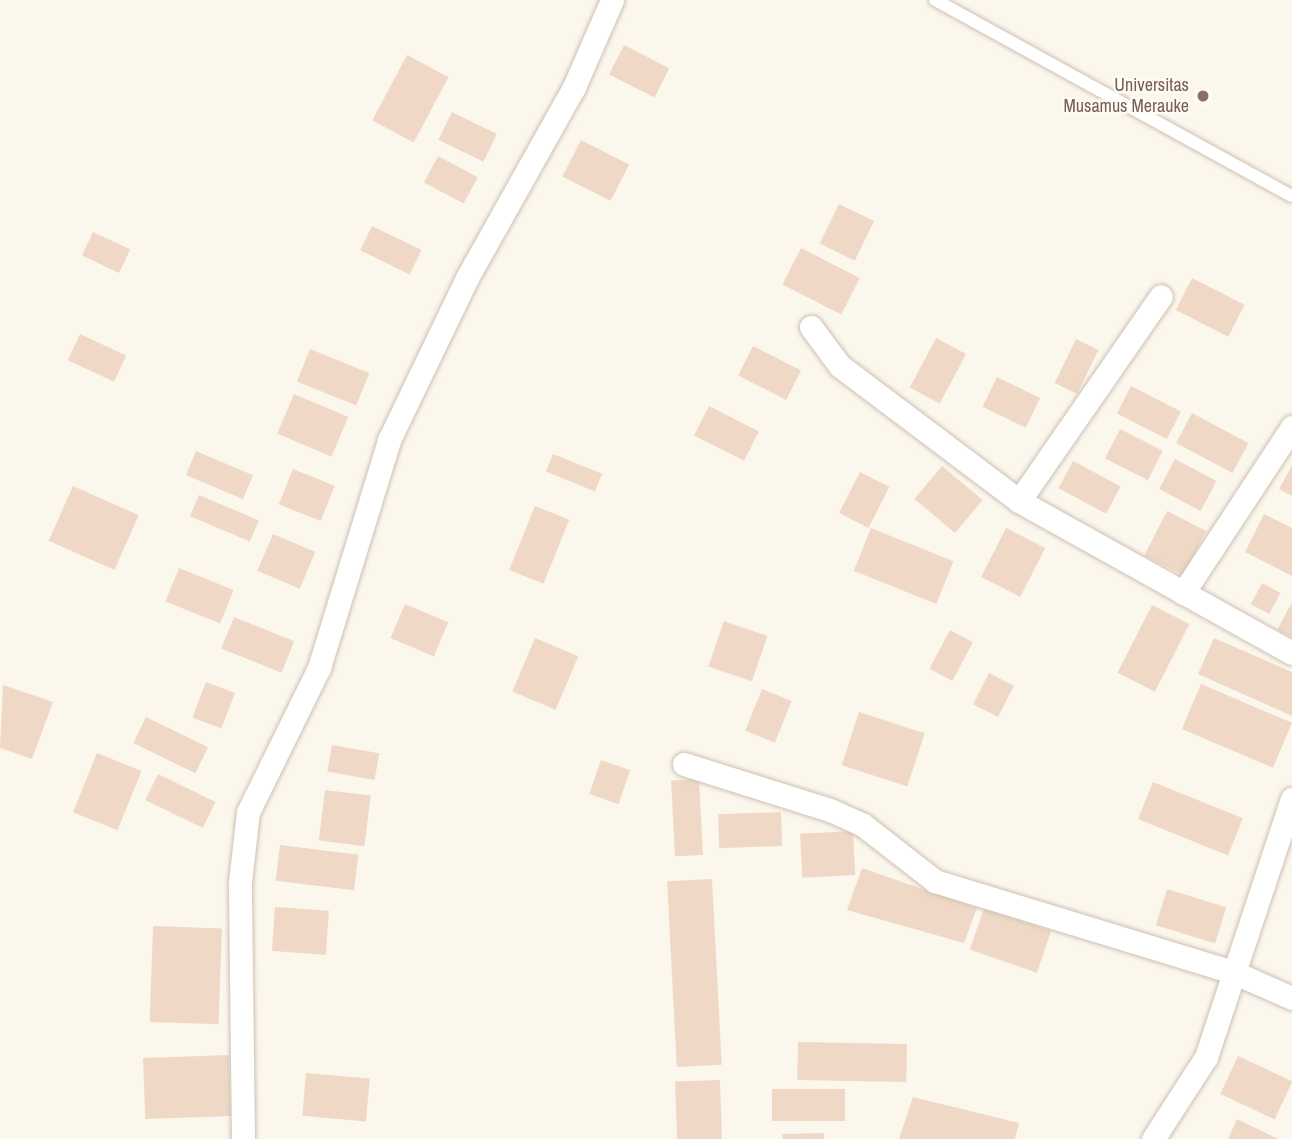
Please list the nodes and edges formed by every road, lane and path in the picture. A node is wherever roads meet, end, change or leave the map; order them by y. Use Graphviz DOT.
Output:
graph roads {
  1 [pos="612,0"];
  2 [pos="934,0"];
  3 [pos="1292,197"];
  4 [pos="1161,296"];
  5 [pos="811,327"];
  6 [pos="1292,427"];
  7 [pos="1020,501"];
  8 [pos="1183,593"];
  9 [pos="1292,653"];
  10 [pos="684,764"];
  11 [pos="1292,799"];
  12 [pos="1233,972"];
  13 [pos="1292,998"];
  14 [pos="243,1139"];
  15 [pos="1153,1139"];
  1 -- 14 [label="street"];
  2 -- 3 [label="lane"];
  4 -- 7 [label="street"];
  5 -- 7 [label="street"];
  6 -- 8 [label="street"];
  7 -- 8 [label="street"];
  8 -- 9 [label="street"];
  10 -- 12 [label="street"];
  11 -- 12 [label="street"];
  12 -- 13 [label="street"];
  12 -- 15 [label="street"];
}
